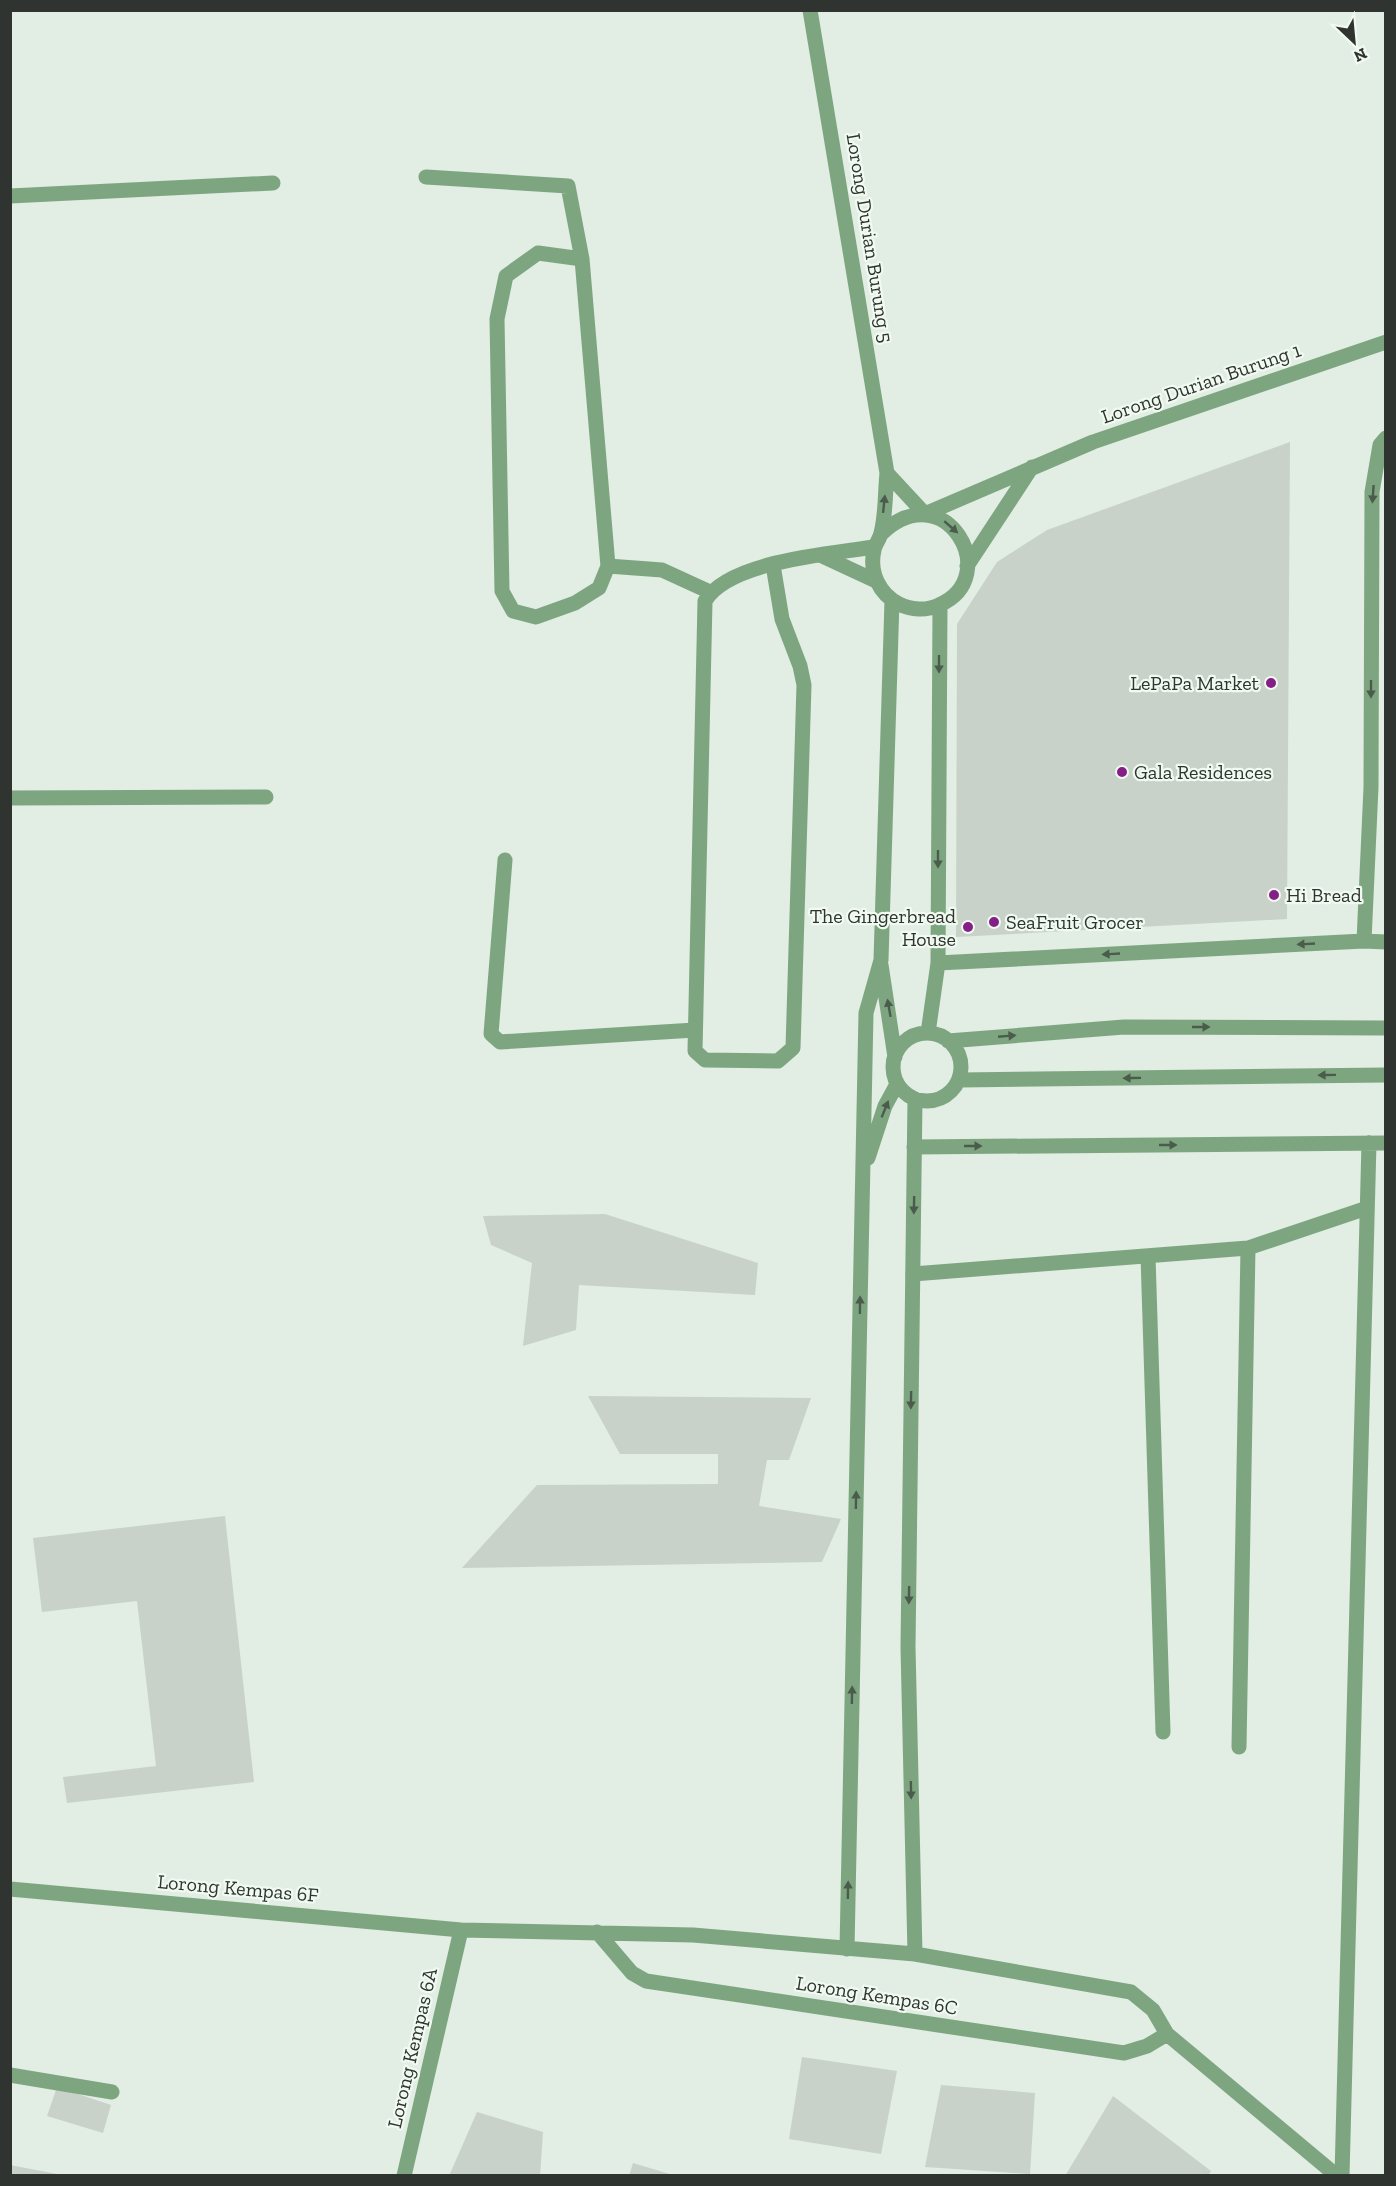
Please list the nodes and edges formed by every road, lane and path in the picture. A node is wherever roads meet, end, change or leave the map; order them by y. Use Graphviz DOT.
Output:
graph roads {
  1 [pos="810,10"];
  2 [pos="426,177"];
  3 [pos="273,183"];
  4 [pos="10,196"];
  5 [pos="582,259"];
  6 [pos="1386,342"];
  7 [pos="1386,438"];
  8 [pos="1032,467"];
  9 [pos="887,473"];
  10 [pos="925,514"];
  11 [pos="878,541"];
  12 [pos="820,555"];
  13 [pos="773,565"];
  14 [pos="608,566"];
  15 [pos="968,566"];
  16 [pos="876,581"];
  17 [pos="710,592"];
  18 [pos="892,600"];
  19 [pos="939,605"];
  20 [pos="1378,787"];
  21 [pos="266,797"];
  22 [pos="10,798"];
  23 [pos="505,860"];
  24 [pos="1364,941"];
  25 [pos="1386,942"];
  26 [pos="880,960"];
  27 [pos="938,963"];
  28 [pos="1386,1028"];
  29 [pos="695,1030"];
  30 [pos="928,1033"];
  31 [pos="948,1041"];
  32 [pos="895,1057"];
  33 [pos="1386,1075"];
  34 [pos="958,1080"];
  35 [pos="897,1084"];
  36 [pos="915,1099"];
  37 [pos="1369,1143"];
  38 [pos="1386,1143"];
  39 [pos="914,1147"];
  40 [pos="862,1176"];
  41 [pos="1367,1208"];
  42 [pos="1248,1248"];
  43 [pos="1148,1256"];
  44 [pos="913,1274"];
  45 [pos="1163,1732"];
  46 [pos="1239,1747"];
  47 [pos="10,1889"];
  48 [pos="461,1930"];
  49 [pos="597,1932"];
  50 [pos="847,1949"];
  51 [pos="915,1954"];
  52 [pos="1167,2034"];
  53 [pos="10,2075"];
  54 [pos="112,2091"];
  55 [pos="404,2175"];
  56 [pos="1337,2175"];
  57 [pos="1342,2175"];
  1 -- 9 [label="street, Lorong Durian Burung 5"];
  2 -- 5 [label="street"];
  3 -- 4 [label="street"];
  5 -- 14 [label="street"];
  5 -- 14 [label="street"];
  6 -- 8 [label="street, Lorong Durian Burung 1"];
  7 -- 20 [label="street, one-way"];
  8 -- 10 [label="street, Lorong Durian Burung 1"];
  8 -- 15 [label="street"];
  9 -- 10 [label="street"];
  11 -- 9 [label="street, Lorong Durian Burung 5, one-way"];
  10 -- 11 [label="street"];
  10 -- 15 [label="street, one-way"];
  11 -- 12 [label="street"];
  11 -- 16 [label="street"];
  12 -- 13 [label="street"];
  12 -- 16 [label="street"];
  13 -- 17 [label="street"];
  13 -- 29 [label="street"];
  14 -- 17 [label="street"];
  15 -- 19 [label="street"];
  16 -- 18 [label="street"];
  17 -- 29 [label="street"];
  18 -- 19 [label="street"];
  18 -- 26 [label="street"];
  19 -- 27 [label="street, one-way"];
  20 -- 24 [label="street"];
  21 -- 22 [label="street"];
  23 -- 29 [label="street"];
  24 -- 25 [label="street"];
  24 -- 27 [label="street, one-way"];
  32 -- 26 [label="street, one-way"];
  26 -- 40 [label="street"];
  27 -- 30 [label="street"];
  31 -- 28 [label="street, one-way"];
  30 -- 31 [label="street"];
  30 -- 32 [label="street"];
  31 -- 34 [label="street"];
  32 -- 35 [label="street"];
  33 -- 34 [label="street, one-way"];
  34 -- 36 [label="street"];
  35 -- 36 [label="street"];
  40 -- 35 [label="street, one-way"];
  36 -- 39 [label="street"];
  37 -- 38 [label="street"];
  39 -- 37 [label="street, one-way"];
  37 -- 41 [label="street"];
  39 -- 44 [label="street, one-way"];
  50 -- 40 [label="street, one-way"];
  41 -- 42 [label="street"];
  41 -- 57 [label="street"];
  42 -- 43 [label="street"];
  42 -- 46 [label="street"];
  43 -- 44 [label="street"];
  43 -- 45 [label="street"];
  44 -- 51 [label="street, one-way"];
  47 -- 48 [label="street, Lorong Kempas 6F"];
  48 -- 49 [label="street, Lorong Kempas 6C"];
  48 -- 55 [label="street, Lorong Kempas 6A"];
  49 -- 50 [label="street, Lorong Kempas 6C"];
  49 -- 52 [label="street, Lorong Kempas 6C"];
  50 -- 51 [label="street, Lorong Kempas 6C"];
  51 -- 52 [label="street, Lorong Kempas 6C"];
  52 -- 56 [label="street, Lorong Kempas 6C"];
  53 -- 54 [label="street"];
}
